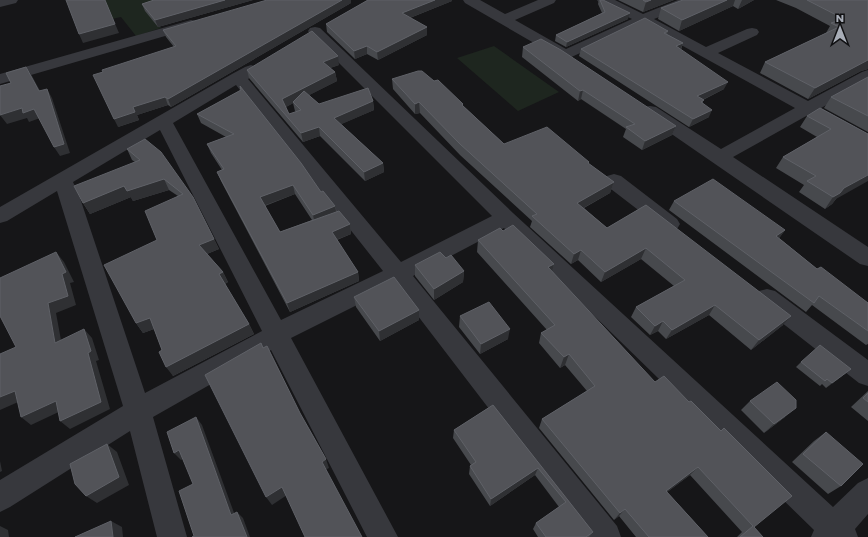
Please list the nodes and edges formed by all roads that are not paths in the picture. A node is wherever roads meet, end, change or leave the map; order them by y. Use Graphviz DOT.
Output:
graph roads {
  1 [pos="11,0"];
  2 [pos="470,0"];
  3 [pos="549,0"];
  4 [pos="604,0"];
  5 [pos="690,0"];
  6 [pos="0,3"];
  7 [pos="643,19"];
  8 [pos="205,20"];
  9 [pos="504,20"];
  10 [pos="316,31"];
  11 [pos="752,32"];
  12 [pos="706,53"];
  13 [pos="264,62"];
  14 [pos="868,75"];
  15 [pos="238,77"];
  16 [pos="0,79"];
  17 [pos="636,102"];
  18 [pos="809,108"];
  19 [pos="164,121"];
  20 [pos="868,141"];
  21 [pos="720,157"];
  22 [pos="62,180"];
  23 [pos="614,181"];
  24 [pos="0,216"];
  25 [pos="506,218"];
  26 [pos="684,234"];
  27 [pos="868,258"];
  28 [pos="398,274"];
  29 [pos="754,288"];
  30 [pos="277,335"];
  31 [pos="868,375"];
  32 [pos="138,411"];
  33 [pos="868,493"];
  34 [pos="0,497"];
  35 [pos="835,534"];
  36 [pos="172,537"];
  37 [pos="383,537"];
  38 [pos="606,537"];
  1 -- 6 [label="street"];
  2 -- 9 [label="street"];
  3 -- 9 [label="street"];
  4 -- 7 [label="street"];
  5 -- 7 [label="street"];
  7 -- 9 [label="street"];
  7 -- 12 [label="street"];
  8 -- 16 [label="street"];
  10 -- 25 [label="street"];
  11 -- 12 [label="street"];
  12 -- 18 [label="street"];
  13 -- 15 [label="street"];
  14 -- 18 [label="street"];
  15 -- 19 [label="street"];
  15 -- 28 [label="street"];
  17 -- 21 [label="street"];
  18 -- 20 [label="street"];
  18 -- 21 [label="street"];
  19 -- 22 [label="street"];
  19 -- 30 [label="street"];
  21 -- 27 [label="street"];
  22 -- 24 [label="street"];
  22 -- 32 [label="street"];
  23 -- 26 [label="street"];
  25 -- 28 [label="street"];
  25 -- 35 [label="street"];
  28 -- 30 [label="street"];
  28 -- 38 [label="street"];
  29 -- 31 [label="street"];
  30 -- 32 [label="street"];
  30 -- 37 [label="street"];
  32 -- 34 [label="street"];
  32 -- 36 [label="street"];
  33 -- 35 [label="street"];
}
